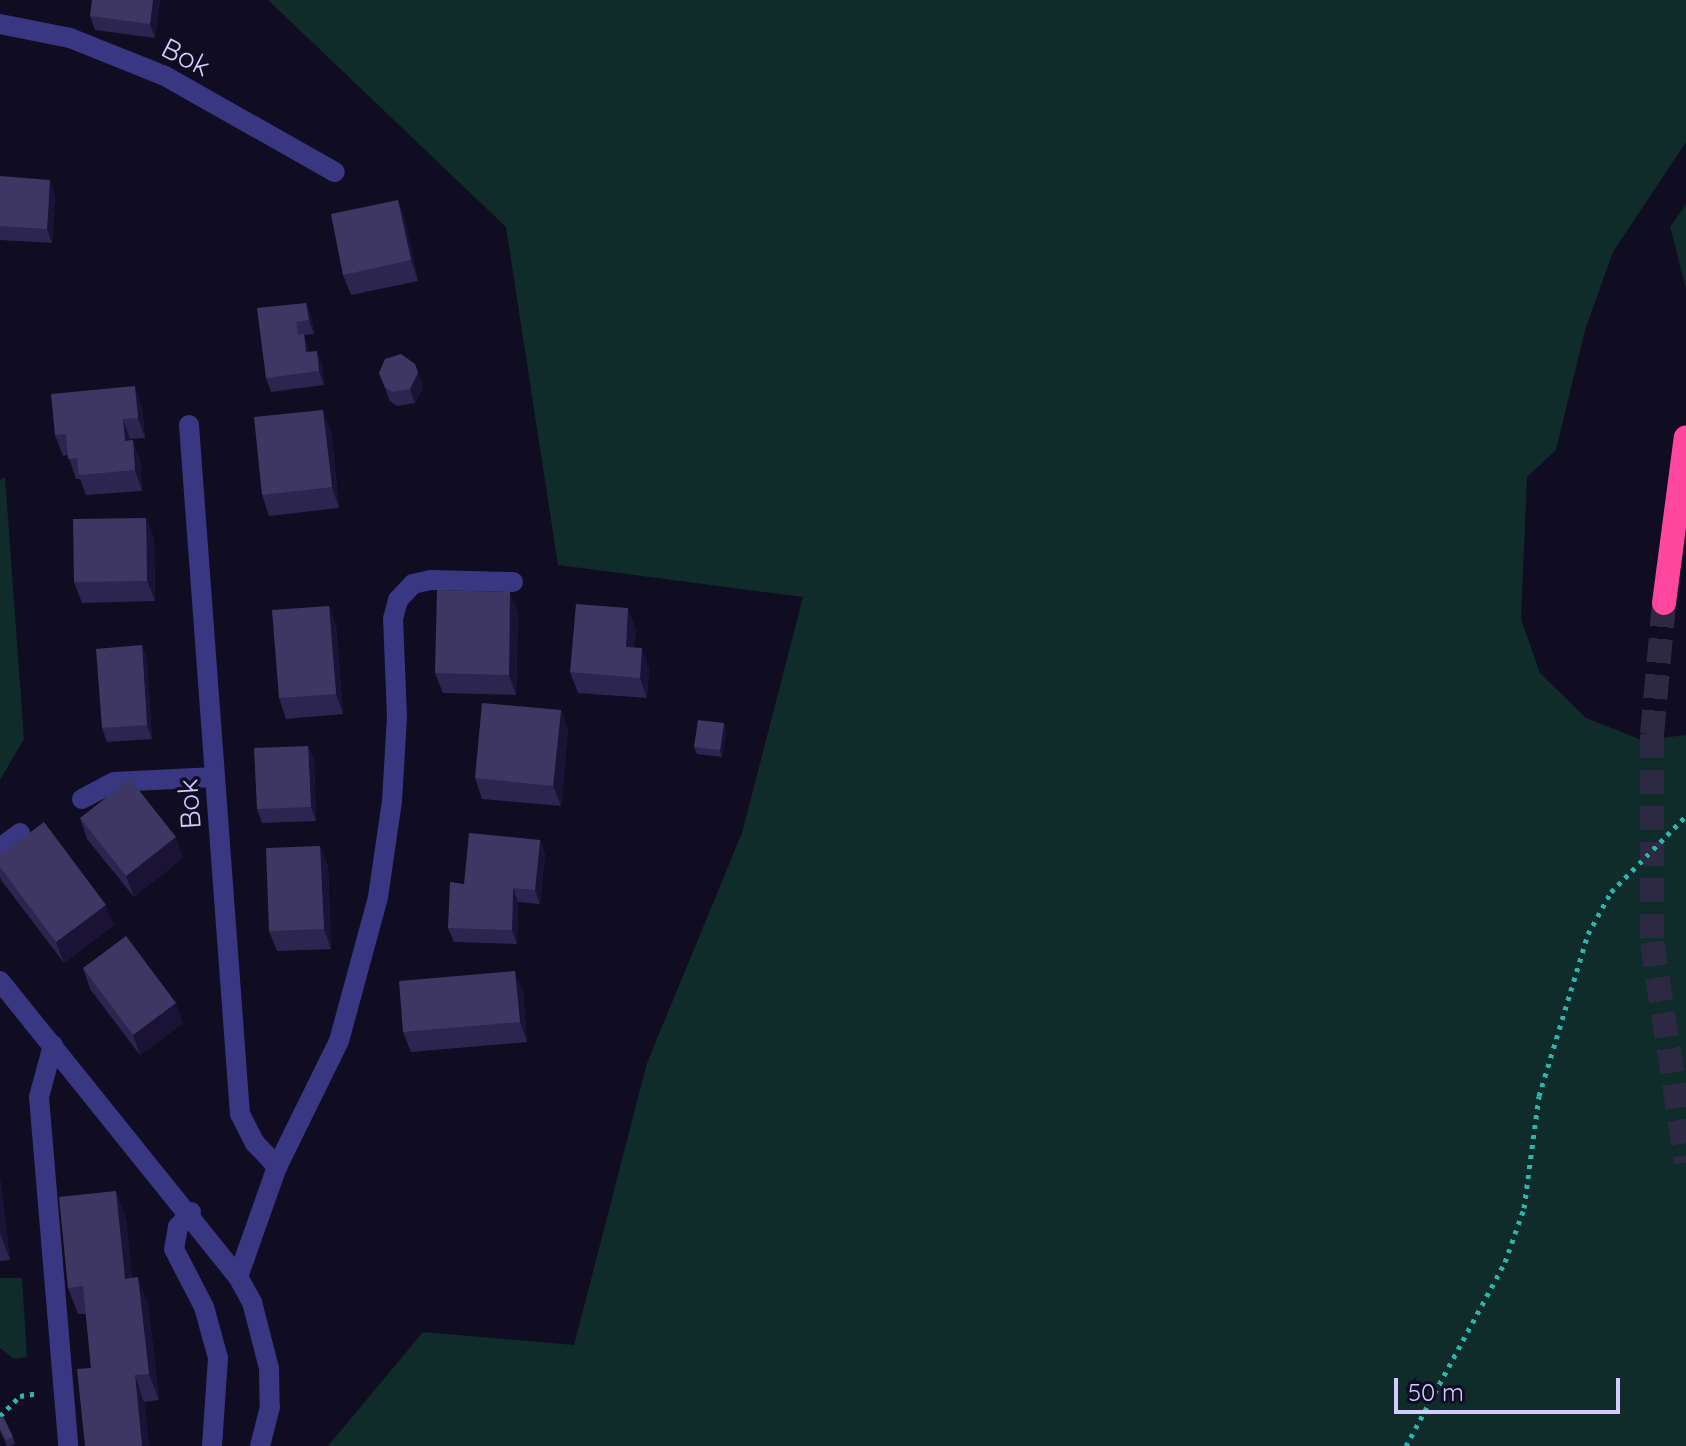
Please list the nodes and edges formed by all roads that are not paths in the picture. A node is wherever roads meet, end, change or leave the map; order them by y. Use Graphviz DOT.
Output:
graph roads {
  1 [pos="0,24"];
  2 [pos="335,172"];
  3 [pos="189,425"];
  4 [pos="1686,437"];
  5 [pos="513,582"];
  6 [pos="1664,603"];
  7 [pos="215,777"];
  8 [pos="82,799"];
  9 [pos="20,833"];
  10 [pos="0,848"];
  11 [pos="0,981"];
  12 [pos="53,1045"];
  13 [pos="277,1167"];
  14 [pos="191,1212"];
  15 [pos="238,1277"];
  16 [pos="68,1446"];
  17 [pos="212,1446"];
  18 [pos="260,1446"];
  1 -- 2 [label="street, Bok"];
  3 -- 7 [label="street, Bok"];
  4 -- 6 [label="highway"];
  5 -- 13 [label="street"];
  7 -- 8 [label="street"];
  7 -- 13 [label="street, Bok"];
  9 -- 10 [label="street"];
  11 -- 12 [label="street"];
  12 -- 14 [label="street"];
  12 -- 16 [label="street"];
  13 -- 15 [label="street"];
  14 -- 15 [label="street"];
  14 -- 17 [label="street"];
  15 -- 18 [label="street"];
}
